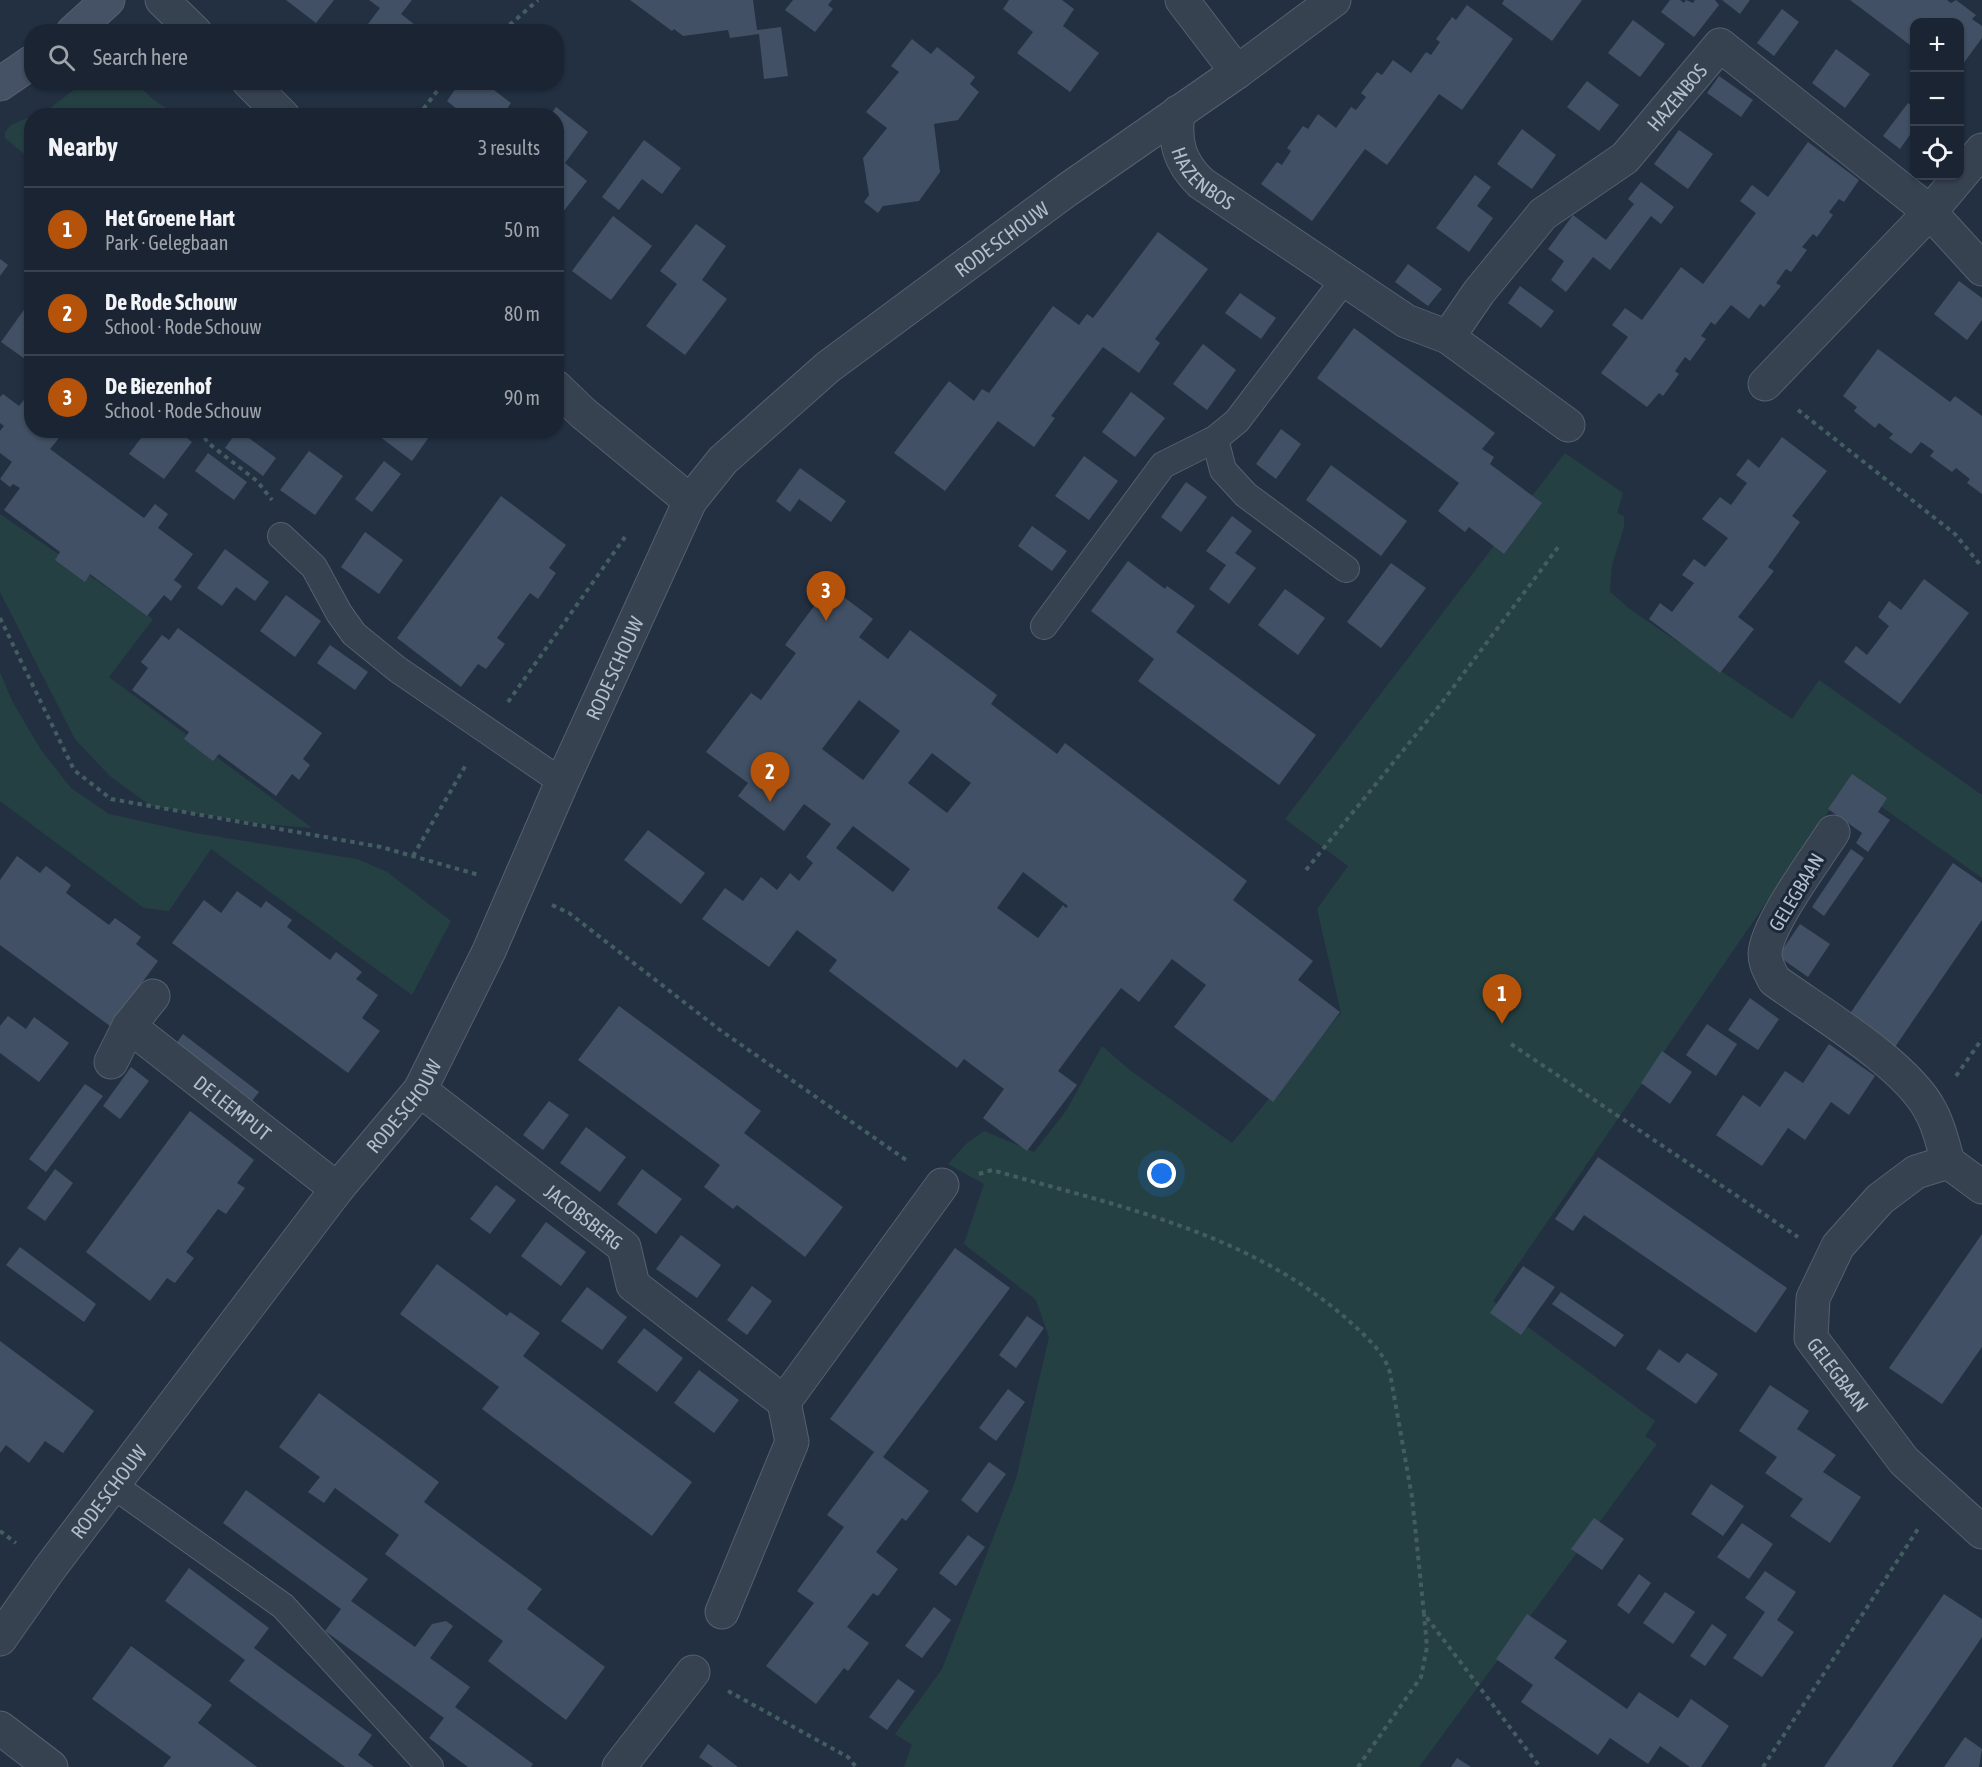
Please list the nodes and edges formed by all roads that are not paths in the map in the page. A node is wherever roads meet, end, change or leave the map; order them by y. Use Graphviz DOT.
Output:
graph roads {
  1 [pos="108,0"];
  2 [pos="162,0"];
  3 [pos="1182,0"];
  4 [pos="1334,0"];
  5 [pos="82,24"];
  6 [pos="187,24"];
  7 [pos="24,68"];
  8 [pos="1237,72"];
  9 [pos="0,84"];
  10 [pos="257,90"];
  11 [pos="276,108"];
  12 [pos="1178,112"];
  13 [pos="1982,150"];
  14 [pos="1930,212"];
  15 [pos="1982,269"];
  16 [pos="1344,280"];
  17 [pos="1448,337"];
  18 [pos="1765,384"];
  19 [pos="564,395"];
  20 [pos="1568,425"];
  21 [pos="1215,439"];
  22 [pos="690,501"];
  23 [pos="288,541"];
  24 [pos="1346,569"];
  25 [pos="1044,626"];
  26 [pos="562,782"];
  27 [pos="1833,832"];
  28 [pos="153,996"];
  29 [pos="129,1026"];
  30 [pos="111,1062"];
  31 [pos="420,1090"];
  32 [pos="1948,1162"];
  33 [pos="942,1185"];
  34 [pos="1982,1187"];
  35 [pos="337,1189"];
  36 [pos="784,1402"];
  37 [pos="113,1485"];
  38 [pos="1982,1532"];
  39 [pos="722,1612"];
  40 [pos="0,1639"];
  41 [pos="693,1672"];
  42 [pos="0,1728"];
  43 [pos="51,1767"];
  44 [pos="430,1767"];
  45 [pos="619,1767"];
  1 -- 5 [label="street"];
  2 -- 6 [label="street"];
  3 -- 8 [label="street"];
  4 -- 8 [label="street, RODE SCHOUW"];
  7 -- 9 [label="street"];
  8 -- 12 [label="street, RODE SCHOUW"];
  10 -- 11 [label="street"];
  12 -- 16 [label="street, HAZENBOS"];
  12 -- 22 [label="street, RODE SCHOUW"];
  13 -- 14 [label="street"];
  14 -- 15 [label="street, HAZENBOS"];
  14 -- 17 [label="street, HAZENBOS"];
  14 -- 18 [label="street"];
  16 -- 17 [label="street, HAZENBOS"];
  16 -- 21 [label="lane"];
  17 -- 20 [label="street, HAZENBOS"];
  19 -- 22 [label="street"];
  21 -- 24 [label="lane"];
  21 -- 25 [label="lane"];
  22 -- 26 [label="street, RODE SCHOUW"];
  23 -- 26 [label="lane"];
  26 -- 31 [label="street, RODE SCHOUW"];
  27 -- 32 [label="street, GELEGBAAN"];
  28 -- 29 [label="street"];
  29 -- 30 [label="street"];
  29 -- 35 [label="street, DE LEEMPUT"];
  31 -- 35 [label="street, RODE SCHOUW"];
  31 -- 36 [label="street, JACOBSBERG"];
  32 -- 34 [label="street"];
  32 -- 38 [label="street, GELEGBAAN"];
  33 -- 36 [label="street"];
  35 -- 37 [label="street, RODE SCHOUW"];
  36 -- 39 [label="street"];
  37 -- 40 [label="street, RODE SCHOUW"];
  37 -- 44 [label="lane"];
  41 -- 45 [label="street"];
  42 -- 43 [label="street"];
}
